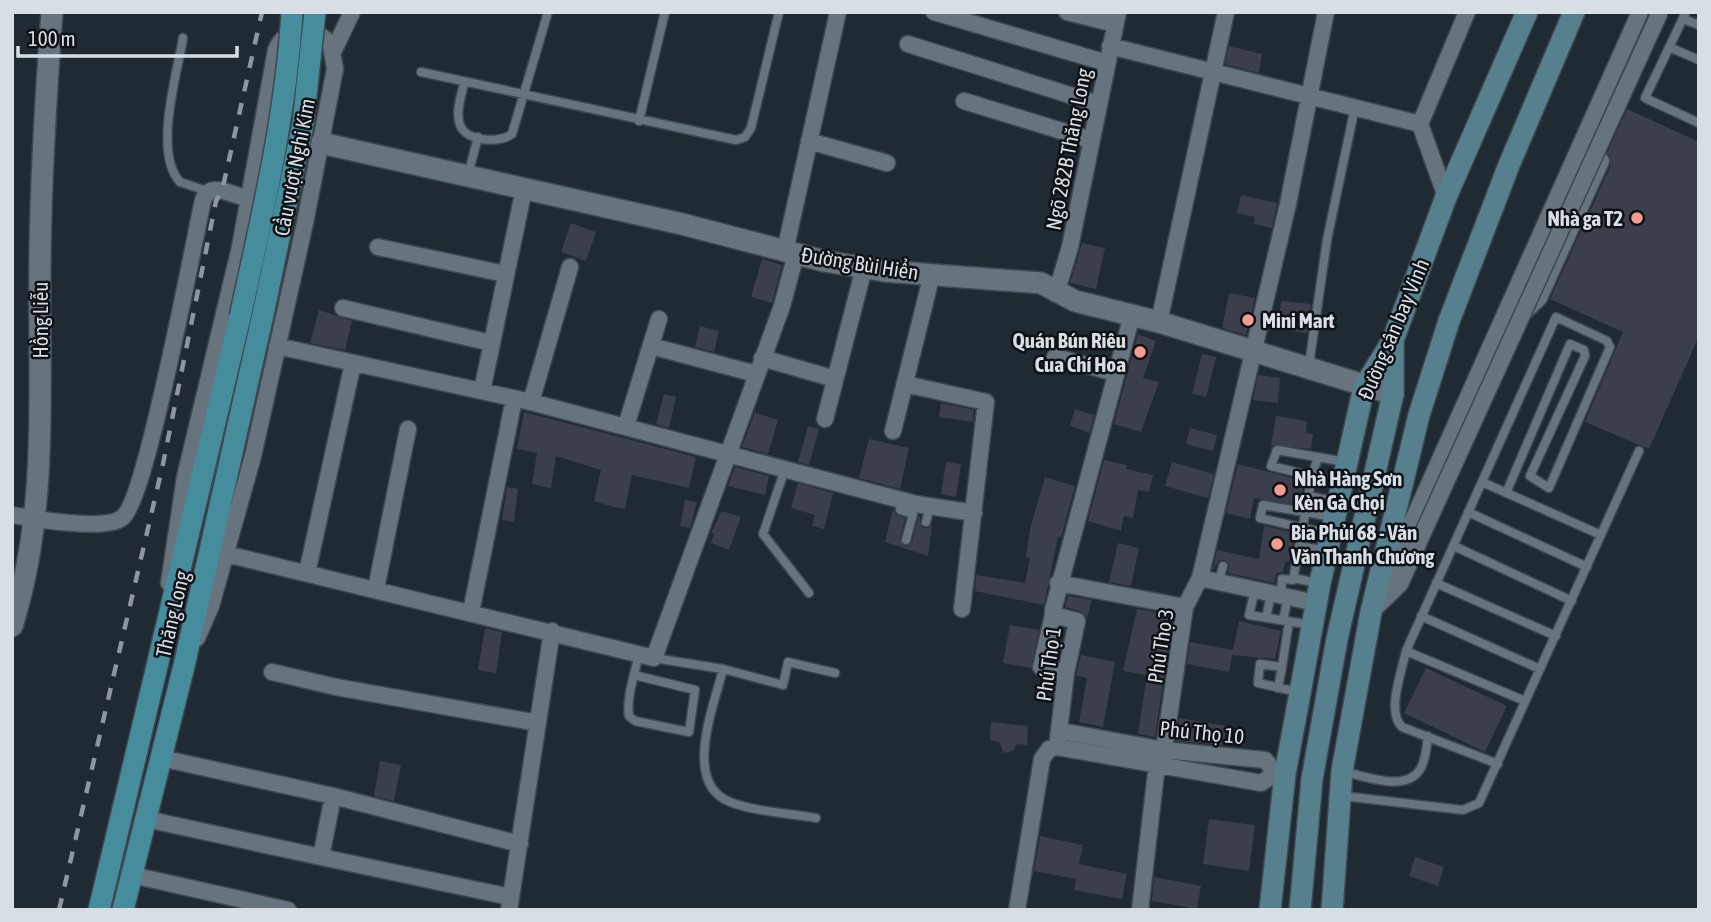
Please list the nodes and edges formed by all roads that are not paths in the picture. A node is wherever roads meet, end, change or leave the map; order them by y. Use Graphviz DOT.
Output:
graph roads {
  1 [pos="52,12"];
  2 [pos="292,12"];
  3 [pos="315,12"];
  4 [pos="352,12"];
  5 [pos="548,12"];
  6 [pos="665,12"];
  7 [pos="779,12"];
  8 [pos="838,12"];
  9 [pos="934,12"];
  10 [pos="1067,12"];
  11 [pos="1226,12"];
  12 [pos="1326,12"];
  13 [pos="1466,12"];
  14 [pos="1527,12"];
  15 [pos="1574,12"];
  16 [pos="1640,12"];
  17 [pos="1660,12"];
  18 [pos="1679,14"];
  19 [pos="1117,18"];
  20 [pos="1699,25"];
  21 [pos="183,38"];
  22 [pos="908,44"];
  23 [pos="1110,46"];
  24 [pos="1669,47"];
  25 [pos="334,50"];
  26 [pos="1699,60"];
  27 [pos="1107,62"];
  28 [pos="1212,71"];
  29 [pos="421,72"];
  30 [pos="464,82"];
  31 [pos="1307,94"];
  32 [pos="525,96"];
  33 [pos="964,101"];
  34 [pos="1098,104"];
  35 [pos="1355,107"];
  36 [pos="639,121"];
  37 [pos="1699,122"];
  38 [pos="1420,124"];
  39 [pos="478,137"];
  40 [pos="1091,140"];
  41 [pos="809,141"];
  42 [pos="321,143"];
  43 [pos="887,163"];
  44 [pos="468,175"];
  45 [pos="524,189"];
  46 [pos="207,191"];
  47 [pos="240,196"];
  48 [pos="1446,197"];
  49 [pos="379,247"];
  50 [pos="791,253"];
  51 [pos="570,267"];
  52 [pos="864,268"];
  53 [pos="505,274"];
  54 [pos="932,274"];
  55 [pos="1056,294"];
  56 [pos="343,308"];
  57 [pos="1132,315"];
  58 [pos="240,317"];
  59 [pos="262,319"];
  60 [pos="659,319"];
  61 [pos="1159,322"];
  62 [pos="1393,340"];
  63 [pos="1492,341"];
  64 [pos="491,343"];
  65 [pos="277,346"];
  66 [pos="651,346"];
  67 [pos="1254,353"];
  68 [pos="1055,357"];
  69 [pos="762,358"];
  70 [pos="353,363"];
  71 [pos="1308,368"];
  72 [pos="1116,373"];
  73 [pos="756,374"];
  74 [pos="835,379"];
  75 [pos="905,384"];
  76 [pos="1364,387"];
  77 [pos="482,391"];
  78 [pos="1393,394"];
  79 [pos="523,400"];
  80 [pos="825,419"];
  81 [pos="626,426"];
  82 [pos="408,429"];
  83 [pos="893,431"];
  84 [pos="1639,451"];
  85 [pos="727,452"];
  86 [pos="1299,454"];
  87 [pos="1318,457"];
  88 [pos="1346,462"];
  89 [pos="786,468"];
  90 [pos="1297,472"];
  91 [pos="1312,476"];
  92 [pos="1482,482"];
  93 [pos="1506,493"];
  94 [pos="1309,496"];
  95 [pos="902,500"];
  96 [pos="1288,509"];
  97 [pos="1306,512"];
  98 [pos="1468,512"];
  99 [pos="974,513"];
  100 [pos="12,515"];
  101 [pos="1334,518"];
  102 [pos="36,519"];
  103 [pos="1287,523"];
  104 [pos="1303,527"];
  105 [pos="1601,535"];
  106 [pos="906,540"];
  107 [pos="1299,546"];
  108 [pos="1454,546"];
  109 [pos="226,554"];
  110 [pos="1223,566"];
  111 [pos="1587,567"];
  112 [pos="307,573"];
  113 [pos="1293,578"];
  114 [pos="1200,579"];
  115 [pos="1058,583"];
  116 [pos="1436,583"];
  117 [pos="1218,584"];
  118 [pos="376,589"];
  119 [pos="809,593"];
  120 [pos="1318,593"];
  121 [pos="1274,594"];
  122 [pos="1572,601"];
  123 [pos="1185,607"];
  124 [pos="962,609"];
  125 [pos="471,612"];
  126 [pos="1371,612"];
  127 [pos="1053,615"];
  128 [pos="1421,616"];
  129 [pos="1266,618"];
  130 [pos="1286,621"];
  131 [pos="1312,625"];
  132 [pos="12,626"];
  133 [pos="552,631"];
  134 [pos="1556,636"];
  135 [pos="1406,651"];
  136 [pos="646,656"];
  137 [pos="161,661"];
  138 [pos="184,666"];
  139 [pos="1282,667"];
  140 [pos="723,668"];
  141 [pos="1539,669"];
  142 [pos="272,672"];
  143 [pos="835,673"];
  144 [pos="1066,673"];
  145 [pos="634,675"];
  146 [pos="1278,688"];
  147 [pos="1300,693"];
  148 [pos="1525,701"];
  149 [pos="538,723"];
  150 [pos="1428,736"];
  151 [pos="1059,739"];
  152 [pos="1161,757"];
  153 [pos="161,758"];
  154 [pos="1498,764"];
  155 [pos="1342,771"];
  156 [pos="1281,774"];
  157 [pos="1312,779"];
  158 [pos="1341,795"];
  159 [pos="334,796"];
  160 [pos="816,818"];
  161 [pos="146,819"];
  162 [pos="520,844"];
  163 [pos="321,857"];
  164 [pos="132,875"];
  165 [pos="510,904"];
  166 [pos="99,910"];
  167 [pos="123,910"];
  168 [pos="288,910"];
  169 [pos="1017,910"];
  170 [pos="1140,910"];
  171 [pos="1270,910"];
  172 [pos="1300,910"];
  173 [pos="1332,910"];
  1 -- 102 [label="street, Hồng Liễu"];
  2 -- 58 [label="main road, Cầu vượt Nghi Kim, bridge"];
  3 -- 59 [label="main road, Cầu vượt Nghi Kim, bridge"];
  4 -- 25 [label="street"];
  5 -- 32 [label="lane"];
  6 -- 36 [label="lane"];
  7 -- 36 [label="lane"];
  8 -- 41 [label="street"];
  9 -- 27 [label="street"];
  10 -- 19 [label="street"];
  11 -- 28 [label="street"];
  12 -- 31 [label="street, Phú Thọ 3"];
  13 -- 38 [label="street"];
  14 -- 48 [label="main road, Đường sân bay Vinh"];
  15 -- 126 [label="main road"];
  16 -- 63 [label="street"];
  17 -- 126 [label="street, bridge"];
  18 -- 20 [label="lane"];
  18 -- 24 [label="lane"];
  18 -- 63 [label="street"];
  19 -- 23 [label="street, Ngõ 282B Thăng Long"];
  21 -- 46 [label="lane"];
  22 -- 34 [label="street"];
  23 -- 27 [label="street, Ngõ 282B Thăng Long"];
  23 -- 28 [label="street"];
  24 -- 26 [label="lane"];
  24 -- 37 [label="lane"];
  25 -- 42 [label="street"];
  25 -- 137 [label="street"];
  27 -- 34 [label="street, Ngõ 282B Thăng Long"];
  28 -- 31 [label="street"];
  28 -- 61 [label="street"];
  29 -- 30 [label="lane"];
  30 -- 32 [label="lane"];
  30 -- 39 [label="lane"];
  31 -- 35 [label="street"];
  31 -- 67 [label="street, Phú Thọ 3"];
  32 -- 36 [label="lane"];
  32 -- 39 [label="lane"];
  33 -- 40 [label="street"];
  34 -- 40 [label="street, Ngõ 282B Thăng Long"];
  35 -- 38 [label="street"];
  35 -- 71 [label="lane"];
  38 -- 48 [label="street"];
  39 -- 44 [label="lane"];
  40 -- 55 [label="street, Ngõ 282B Thăng Long"];
  41 -- 43 [label="street"];
  41 -- 50 [label="street"];
  42 -- 44 [label="street, Đường Bùi Hiển"];
  42 -- 65 [label="street"];
  44 -- 45 [label="street, Đường Bùi Hiển"];
  45 -- 50 [label="street, Đường Bùi Hiển"];
  45 -- 53 [label="street"];
  46 -- 47 [label="street"];
  46 -- 102 [label="street"];
  48 -- 62 [label="main road, Đường sân bay Vinh"];
  49 -- 53 [label="street"];
  50 -- 52 [label="street, Đường Bùi Hiển"];
  50 -- 69 [label="street"];
  51 -- 79 [label="street"];
  52 -- 54 [label="street, Đường Bùi Hiển"];
  52 -- 74 [label="street"];
  53 -- 64 [label="street"];
  54 -- 55 [label="street, Đường Bùi Hiển"];
  54 -- 75 [label="street"];
  55 -- 57 [label="street, Đường Bùi Hiển"];
  56 -- 64 [label="street"];
  57 -- 61 [label="street, Đường Bùi Hiển"];
  57 -- 72 [label="street, Phú Thọ 1"];
  58 -- 137 [label="main road, Thăng Long"];
  59 -- 138 [label="main road, Thăng Long"];
  60 -- 66 [label="street"];
  61 -- 67 [label="street, Đường Bùi Hiển"];
  62 -- 76 [label="main road, Đường sân bay Vinh"];
  62 -- 78 [label="main road"];
  63 -- 126 [label="street"];
  64 -- 77 [label="street"];
  65 -- 70 [label="street"];
  65 -- 109 [label="street"];
  66 -- 73 [label="street"];
  66 -- 81 [label="street"];
  67 -- 71 [label="street, Đường Bùi Hiển"];
  67 -- 114 [label="street, Phú Thọ 3"];
  68 -- 72 [label="street"];
  69 -- 73 [label="street"];
  69 -- 74 [label="street"];
  70 -- 77 [label="street"];
  70 -- 112 [label="street"];
  71 -- 76 [label="street, Đường Bùi Hiển"];
  72 -- 115 [label="street, Phú Thọ 1"];
  73 -- 85 [label="street"];
  74 -- 80 [label="street"];
  75 -- 83 [label="street"];
  75 -- 99 [label="street"];
  76 -- 78 [label="street, Đường Bùi Hiển"];
  76 -- 88 [label="main road, Đường sân bay Vinh"];
  77 -- 79 [label="street"];
  78 -- 157 [label="main road"];
  79 -- 81 [label="street"];
  79 -- 125 [label="street"];
  81 -- 85 [label="street"];
  82 -- 118 [label="street"];
  84 -- 105 [label="lane"];
  85 -- 89 [label="street"];
  85 -- 136 [label="street"];
  86 -- 87 [label="lane"];
  86 -- 90 [label="lane"];
  86 -- 90 [label="lane"];
  87 -- 88 [label="lane"];
  87 -- 91 [label="lane"];
  88 -- 101 [label="main road, Đường sân bay Vinh"];
  89 -- 95 [label="street"];
  89 -- 119 [label="lane"];
  90 -- 91 [label="lane"];
  91 -- 94 [label="lane"];
  91 -- 101 [label="lane"];
  92 -- 93 [label="lane"];
  92 -- 93 [label="lane"];
  92 -- 98 [label="lane"];
  93 -- 105 [label="lane"];
  94 -- 97 [label="lane"];
  94 -- 101 [label="lane"];
  95 -- 99 [label="street"];
  95 -- 106 [label="lane"];
  96 -- 97 [label="lane"];
  96 -- 103 [label="lane"];
  96 -- 103 [label="lane"];
  97 -- 101 [label="lane"];
  97 -- 104 [label="lane"];
  98 -- 108 [label="lane"];
  98 -- 111 [label="lane"];
  99 -- 124 [label="street"];
  100 -- 102 [label="street"];
  101 -- 104 [label="lane"];
  101 -- 107 [label="lane"];
  101 -- 120 [label="main road, Đường sân bay Vinh"];
  102 -- 132 [label="street, Hồng Liễu"];
  103 -- 104 [label="lane"];
  104 -- 107 [label="lane"];
  105 -- 111 [label="lane"];
  107 -- 113 [label="lane"];
  108 -- 116 [label="lane"];
  108 -- 122 [label="lane"];
  109 -- 112 [label="street"];
  109 -- 138 [label="street"];
  110 -- 117 [label="lane"];
  111 -- 122 [label="lane"];
  112 -- 118 [label="street"];
  113 -- 120 [label="lane"];
  113 -- 121 [label="lane"];
  114 -- 117 [label="street"];
  114 -- 123 [label="street, Phú Thọ 3"];
  115 -- 123 [label="street"];
  115 -- 127 [label="street, Phú Thọ 1"];
  116 -- 128 [label="lane"];
  116 -- 134 [label="lane"];
  117 -- 121 [label="street"];
  118 -- 125 [label="street"];
  120 -- 121 [label="street"];
  120 -- 131 [label="main road, Đường sân bay Vinh"];
  121 -- 129 [label="lane"];
  121 -- 129 [label="lane"];
  121 -- 130 [label="lane"];
  122 -- 134 [label="lane"];
  123 -- 152 [label="street, Phú Thọ 3"];
  125 -- 133 [label="street"];
  126 -- 155 [label="main road"];
  127 -- 144 [label="street, Phú Thọ 1"];
  127 -- 144 [label="street"];
  128 -- 135 [label="lane"];
  128 -- 141 [label="lane"];
  129 -- 130 [label="lane"];
  130 -- 131 [label="lane"];
  130 -- 139 [label="lane"];
  131 -- 147 [label="main road, Đường sân bay Vinh"];
  133 -- 136 [label="street"];
  133 -- 149 [label="street"];
  134 -- 141 [label="lane"];
  135 -- 148 [label="lane"];
  135 -- 150 [label="lane"];
  136 -- 140 [label="lane"];
  136 -- 145 [label="lane"];
  137 -- 166 [label="main road, Thăng Long"];
  138 -- 153 [label="main road, Thăng Long"];
  139 -- 146 [label="lane"];
  139 -- 146 [label="lane"];
  140 -- 143 [label="lane"];
  140 -- 160 [label="lane"];
  141 -- 148 [label="lane"];
  142 -- 149 [label="street"];
  144 -- 151 [label="street, Phú Thọ 1"];
  145 -- 145 [label="lane"];
  146 -- 147 [label="lane"];
  147 -- 156 [label="main road, Đường sân bay Vinh"];
  148 -- 154 [label="lane"];
  149 -- 162 [label="street"];
  150 -- 154 [label="lane"];
  150 -- 155 [label="lane"];
  151 -- 152 [label="street, Phú Thọ 10"];
  151 -- 169 [label="street, Phú Thọ 1"];
  152 -- 156 [label="street, Phú Thọ 10"];
  152 -- 156 [label="street, Phú Thọ 10"];
  152 -- 170 [label="street, Phú Thọ 3"];
  153 -- 159 [label="street"];
  153 -- 161 [label="main road, Thăng Long"];
  154 -- 158 [label="lane"];
  155 -- 158 [label="main road"];
  156 -- 157 [label="main road"];
  156 -- 171 [label="main road, Đường sân bay Vinh"];
  157 -- 172 [label="main road"];
  158 -- 173 [label="main road"];
  159 -- 162 [label="street"];
  159 -- 163 [label="street"];
  161 -- 163 [label="street"];
  161 -- 164 [label="main road, Thăng Long"];
  162 -- 165 [label="street"];
  163 -- 165 [label="street"];
  164 -- 167 [label="main road, Thăng Long"];
  164 -- 168 [label="street"];
}
